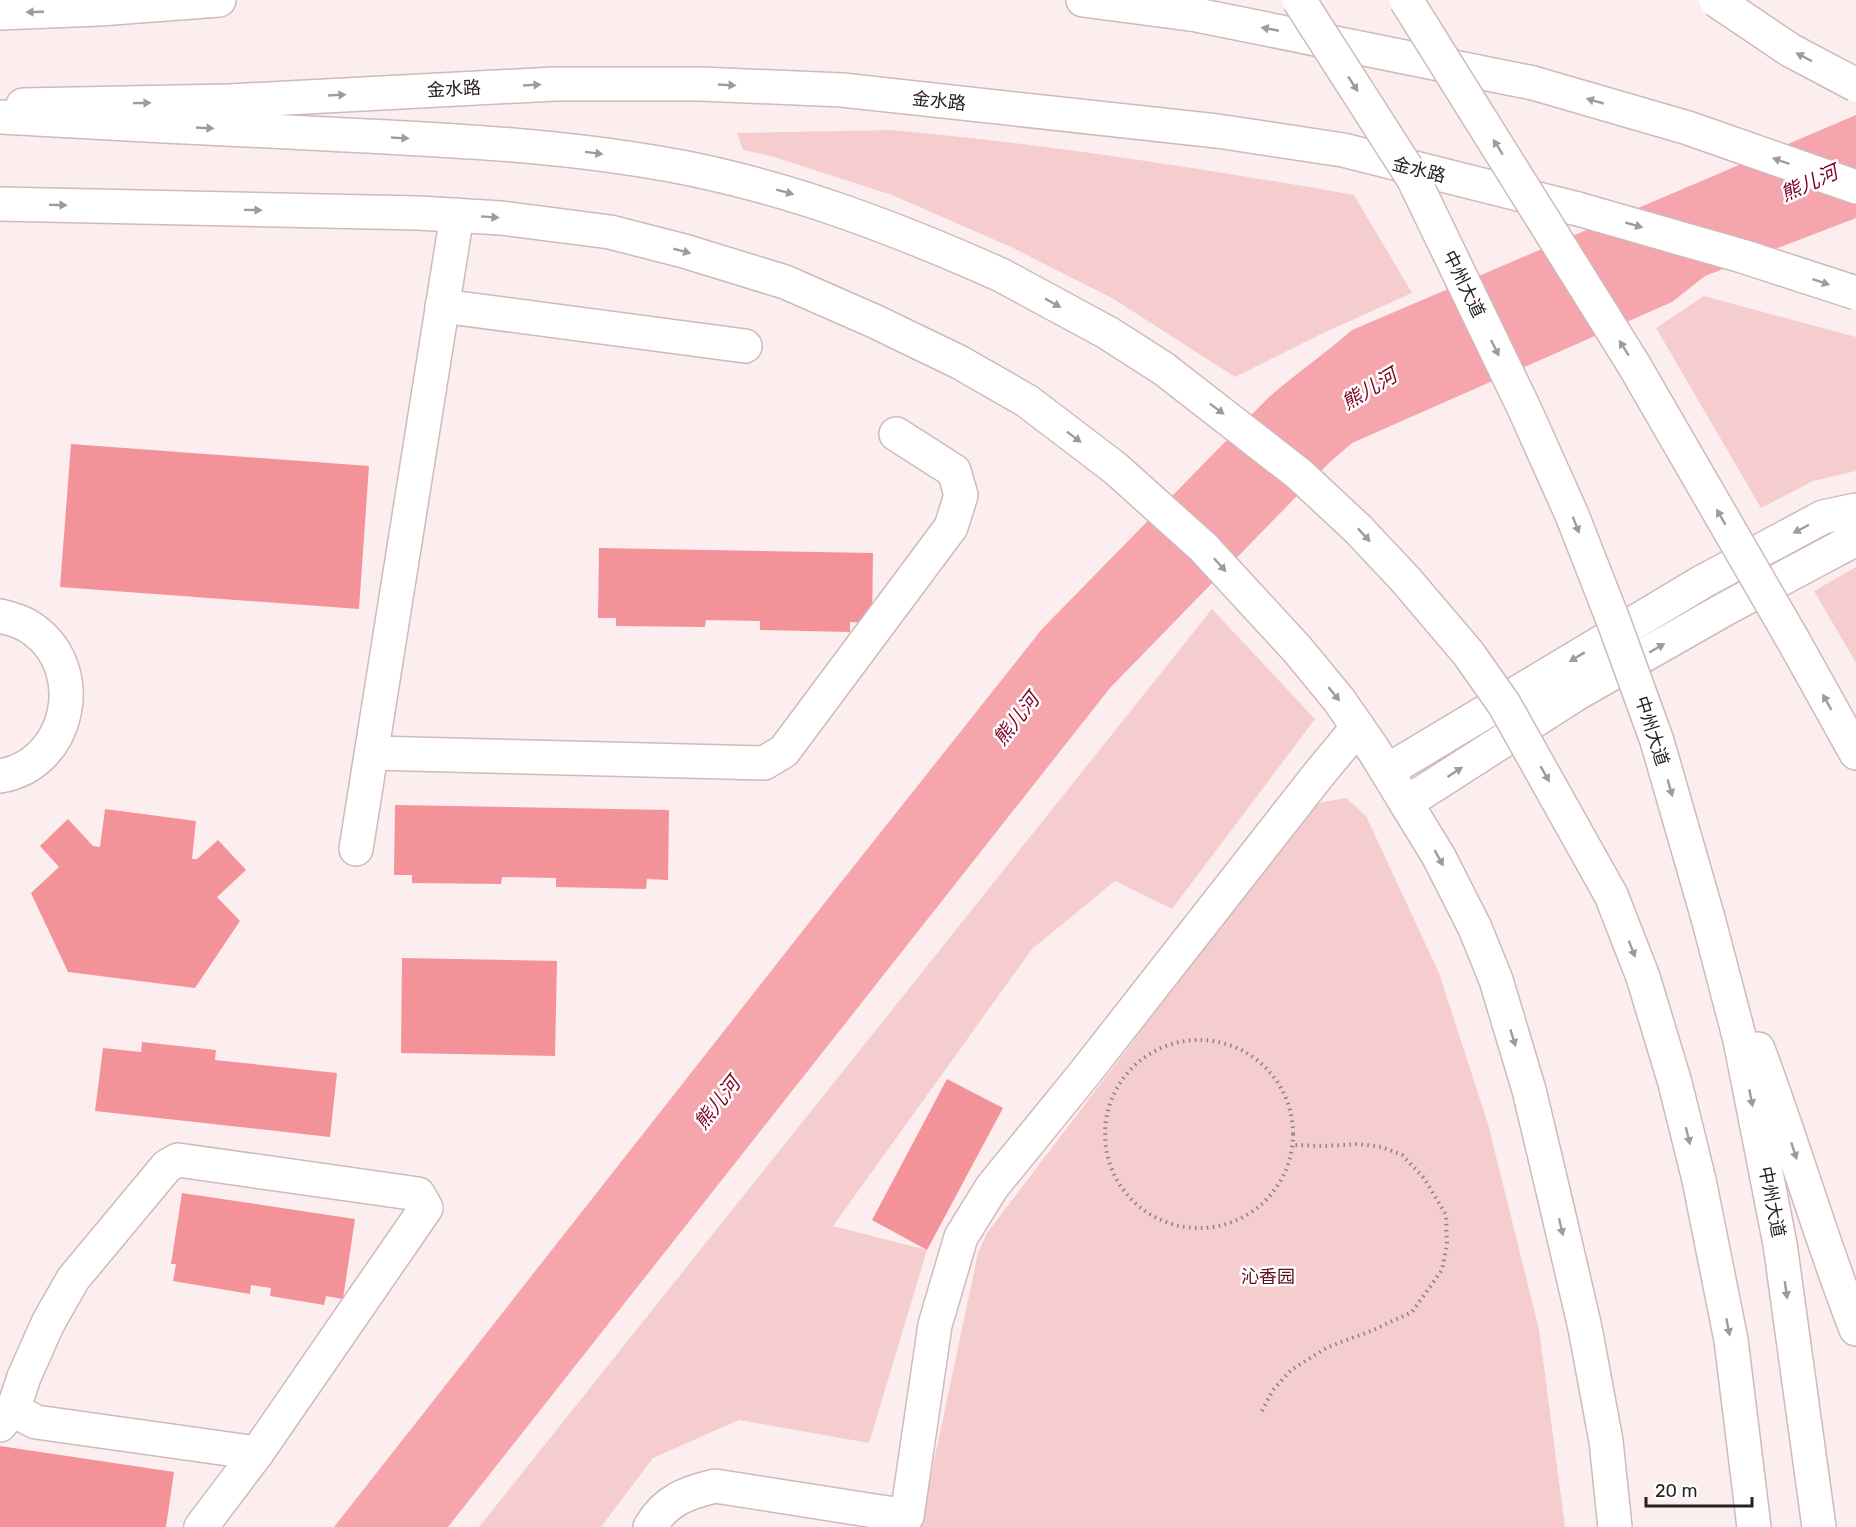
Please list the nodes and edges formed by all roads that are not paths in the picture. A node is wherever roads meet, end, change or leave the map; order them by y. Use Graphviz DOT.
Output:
graph roads {
  1 [pos="219,0"];
  2 [pos="1083,0"];
  3 [pos="1299,0"];
  4 [pos="1406,0"];
  5 [pos="1716,0"];
  6 [pos="0,13"];
  7 [pos="1856,85"];
  8 [pos="0,106"];
  9 [pos="0,117"];
  10 [pos="1856,187"];
  11 [pos="0,204"];
  12 [pos="457,215"];
  13 [pos="1856,293"];
  14 [pos="442,306"];
  15 [pos="745,346"];
  16 [pos="896,434"];
  17 [pos="1856,510"];
  18 [pos="1856,539"];
  19 [pos="0,616"];
  20 [pos="1358,727"];
  21 [pos="372,753"];
  22 [pos="1856,753"];
  23 [pos="1386,771"];
  24 [pos="0,776"];
  25 [pos="1406,803"];
  26 [pos="356,849"];
  27 [pos="1708,918"];
  28 [pos="1856,1329"];
  29 [pos="7,1417"];
  30 [pos="257,1453"];
  31 [pos="201,1527"];
  32 [pos="650,1527"];
  33 [pos="1615,1527"];
  34 [pos="1754,1527"];
  35 [pos="1819,1527"];
  1 -- 6 [label="main road, one-way"];
  10 -- 2 [label="main road, one-way, bridge"];
  3 -- 27 [label="main road, 中州大道, one-way, bridge"];
  22 -- 4 [label="main road, one-way, bridge"];
  7 -- 5 [label="main road, one-way, bridge"];
  8 -- 13 [label="main road, 金水路, one-way, bridge"];
  9 -- 34 [label="main road, one-way, bridge"];
  11 -- 12 [label="main road, one-way"];
  12 -- 14 [label="main road"];
  12 -- 20 [label="main road, one-way"];
  14 -- 15 [label="main road"];
  14 -- 21 [label="main road"];
  16 -- 21 [label="main road"];
  17 -- 23 [label="main road, one-way"];
  25 -- 18 [label="main road, one-way"];
  19 -- 24 [label="main road"];
  20 -- 23 [label="main road"];
  20 -- 32 [label="main road"];
  21 -- 26 [label="main road"];
  23 -- 25 [label="main road"];
  25 -- 33 [label="main road, one-way"];
  27 -- 28 [label="main road, one-way"];
  27 -- 35 [label="main road, 中州大道, one-way"];
  29 -- 30 [label="main road"];
  29 -- 30 [label="main road"];
  30 -- 31 [label="main road"];
}
